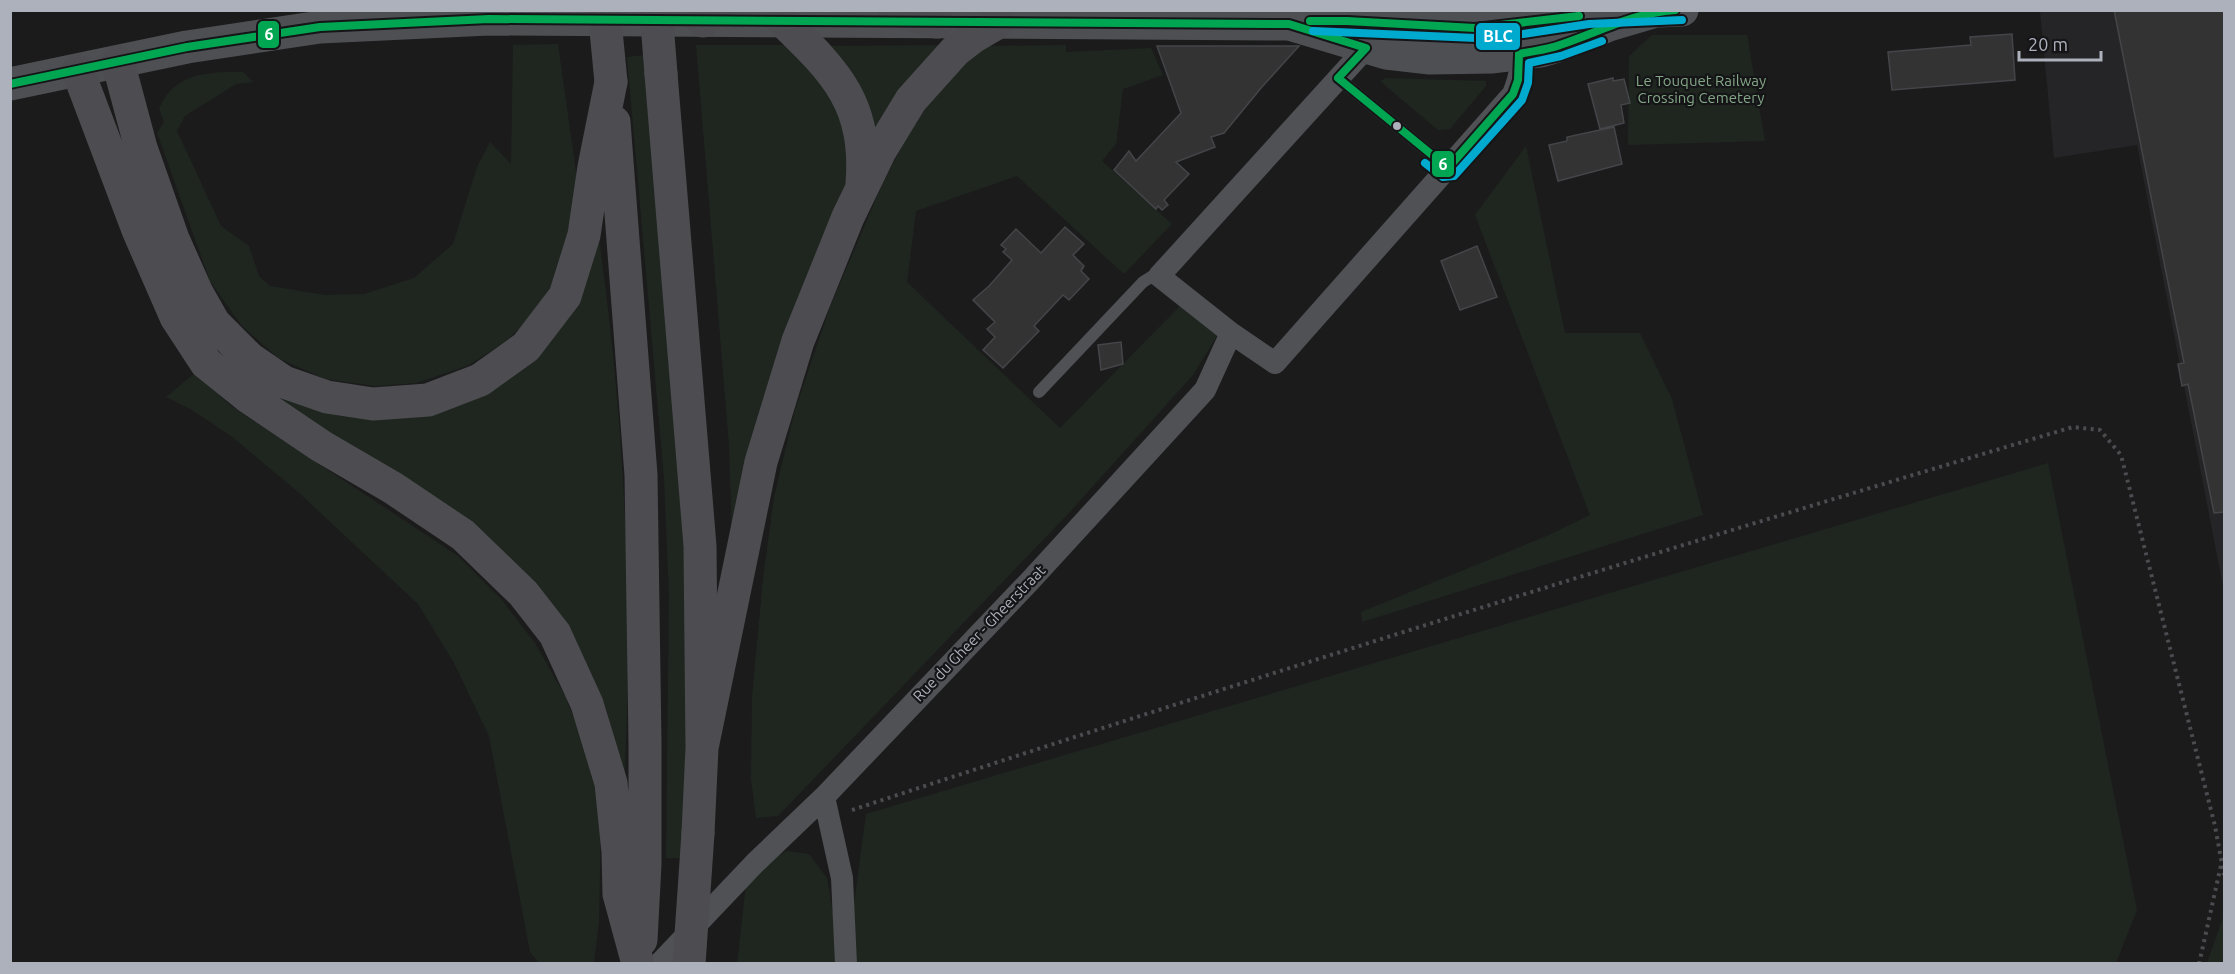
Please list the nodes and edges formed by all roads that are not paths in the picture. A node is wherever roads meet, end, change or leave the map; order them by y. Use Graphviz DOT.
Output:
graph roads {
  1 [pos="604,10"];
  2 [pos="656,10"];
  3 [pos="894,10"];
  4 [pos="1667,11"];
  5 [pos="709,16"];
  6 [pos="982,19"];
  7 [pos="784,22"];
  8 [pos="937,22"];
  9 [pos="1301,23"];
  10 [pos="1501,26"];
  11 [pos="1366,48"];
  12 [pos="1519,54"];
  13 [pos="118,62"];
  14 [pos="78,71"];
  15 [pos="1338,78"];
  16 [pos="611,82"];
  17 [pos="10,84"];
  18 [pos="1448,168"];
  19 [pos="862,188"];
  20 [pos="1159,276"];
  21 [pos="1232,333"];
  22 [pos="1039,392"];
  23 [pos="702,748"];
  24 [pos="826,808"];
  25 [pos="639,963"];
  26 [pos="659,963"];
  27 [pos="689,963"];
  28 [pos="846,963"];
  1 -- 16 [label="highway, bridge"];
  2 -- 23 [label="highway, bridge"];
  3 -- 8 [label="highway"];
  4 -- 10 [label="main road"];
  4 -- 12 [label="main road"];
  5 -- 7 [label="main road"];
  5 -- 13 [label="main road"];
  6 -- 8 [label="main road"];
  6 -- 9 [label="main road"];
  6 -- 19 [label="highway"];
  7 -- 8 [label="main road"];
  7 -- 19 [label="highway"];
  9 -- 10 [label="main road"];
  9 -- 11 [label="main road"];
  10 -- 12 [label="street"];
  11 -- 12 [label="main road"];
  11 -- 15 [label="street"];
  12 -- 18 [label="street"];
  13 -- 14 [label="main road"];
  13 -- 16 [label="highway"];
  14 -- 17 [label="main road"];
  14 -- 25 [label="highway"];
  15 -- 18 [label="lane"];
  15 -- 20 [label="street"];
  16 -- 25 [label="highway"];
  18 -- 21 [label="street"];
  19 -- 23 [label="highway"];
  20 -- 21 [label="street"];
  20 -- 22 [label="lane"];
  21 -- 24 [label="street, Rue du Gheer - Gheerstraat"];
  23 -- 27 [label="highway, bridge"];
  24 -- 26 [label="street, Rue du Gheer - Gheerstraat"];
  24 -- 28 [label="street"];
}
